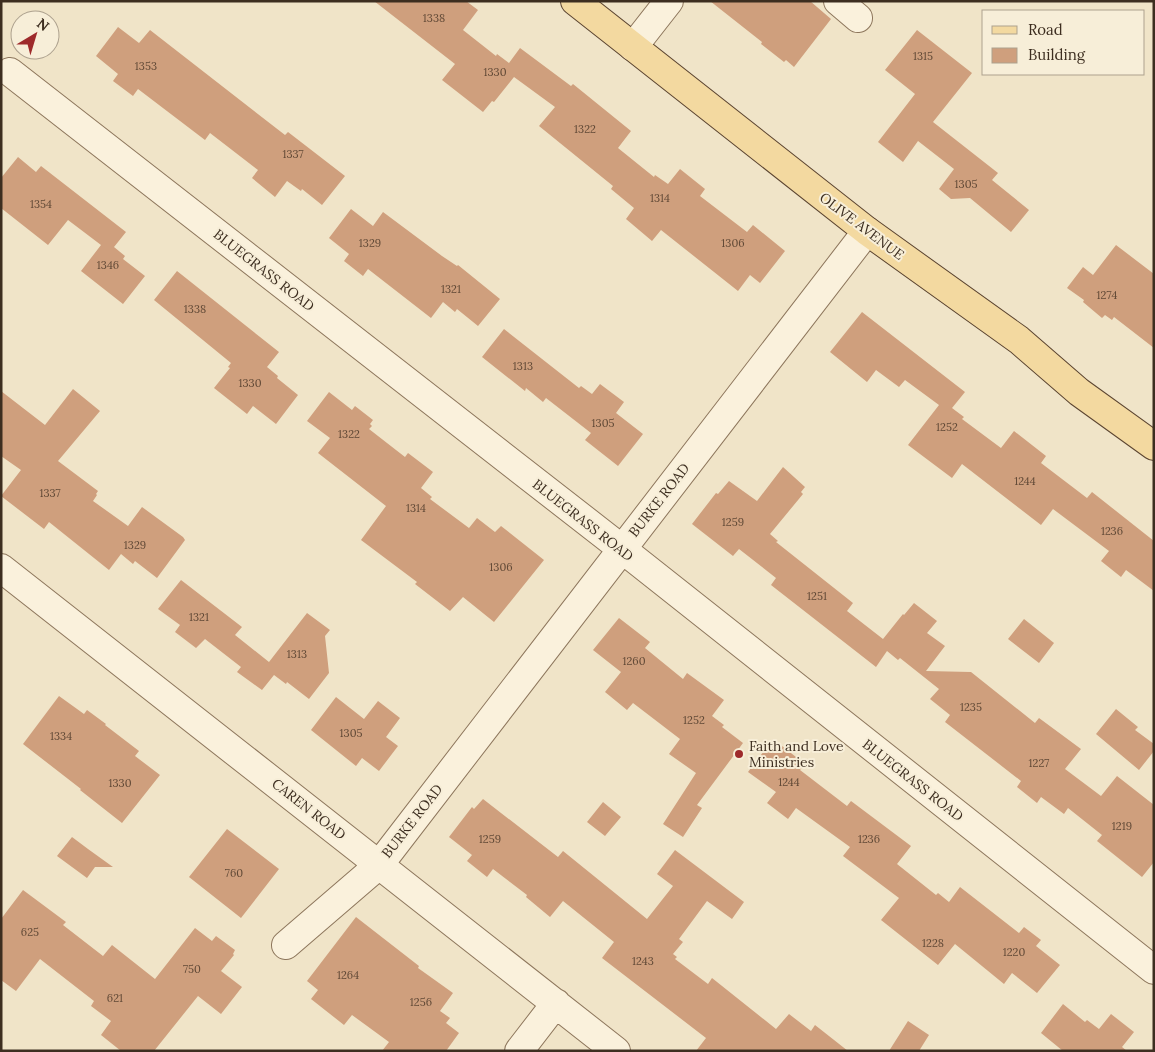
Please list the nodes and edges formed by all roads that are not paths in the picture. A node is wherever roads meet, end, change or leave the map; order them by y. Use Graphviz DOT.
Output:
graph roads {
  1 [pos="575,1"];
  2 [pos="669,1"];
  3 [pos="633,47"];
  4 [pos="10,72"];
  5 [pos="867,231"];
  6 [pos="1154,446"];
  7 [pos="622,549"];
  8 [pos="1,568"];
  9 [pos="379,865"];
  10 [pos="286,945"];
  11 [pos="1154,970"];
  12 [pos="556,1003"];
  13 [pos="519,1051"];
  14 [pos="616,1051"];
  1 -- 3 [label="main road, OLIVE AVENUE"];
  2 -- 3 [label="street"];
  3 -- 5 [label="main road, OLIVE AVENUE"];
  4 -- 7 [label="street, BLUEGRASS ROAD"];
  5 -- 6 [label="main road, OLIVE AVENUE"];
  5 -- 7 [label="street, BURKE ROAD"];
  7 -- 9 [label="street, BURKE ROAD"];
  7 -- 11 [label="street, BLUEGRASS ROAD"];
  8 -- 9 [label="street, CAREN ROAD"];
  9 -- 10 [label="street, BURKE ROAD"];
  9 -- 12 [label="street, CAREN ROAD"];
  12 -- 13 [label="street"];
  12 -- 14 [label="street, CAREN ROAD"];
}
